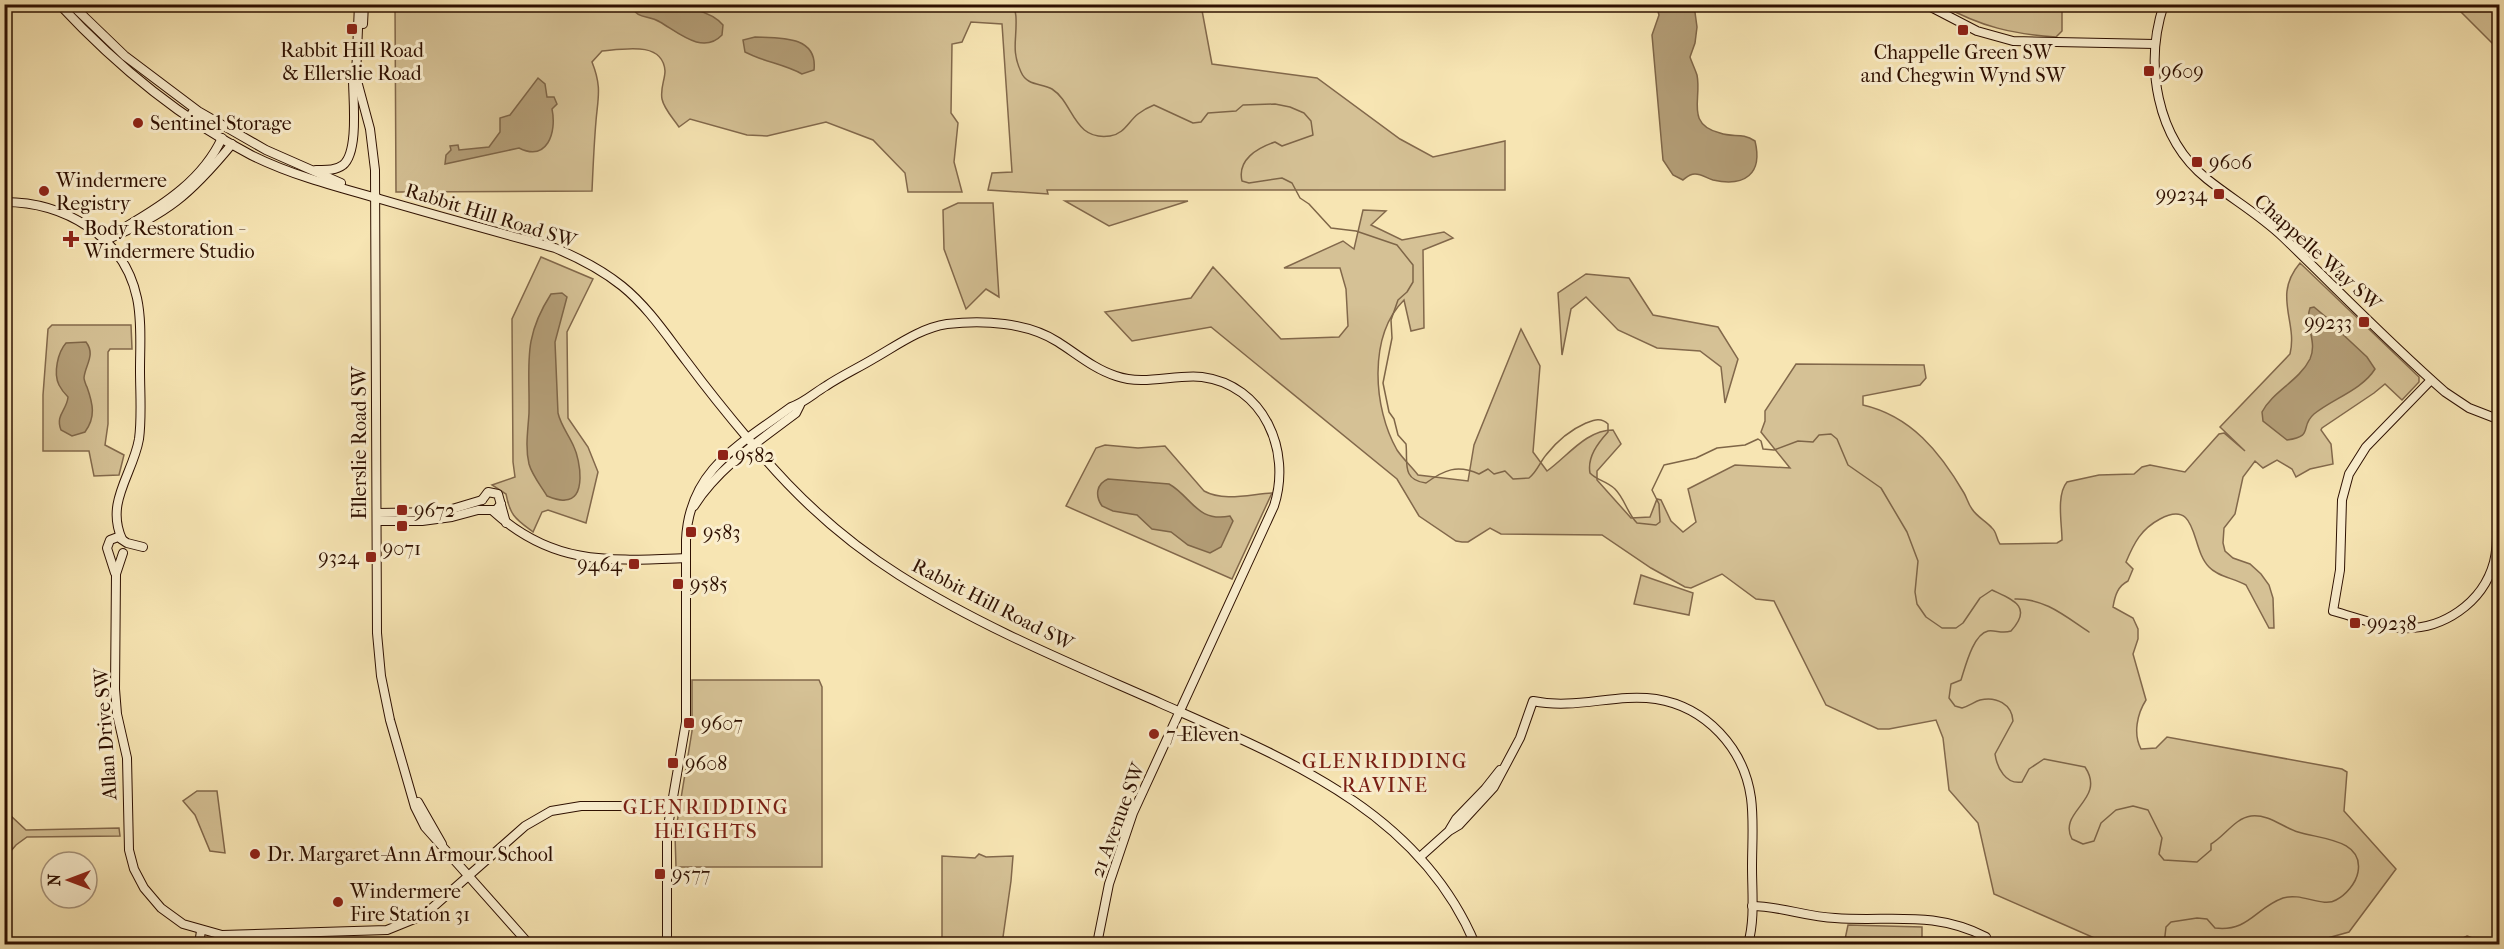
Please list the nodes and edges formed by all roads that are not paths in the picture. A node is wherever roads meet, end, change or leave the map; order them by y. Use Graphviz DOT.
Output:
graph roads {
  1 [pos="13,4"];
  2 [pos="59,4"];
  3 [pos="71,4"];
  4 [pos="359,4"];
  5 [pos="364,4"];
  6 [pos="1925,4"];
  7 [pos="2164,4"];
  8 [pos="5,7"];
  9 [pos="357,33"];
  10 [pos="2155,44"];
  11 [pos="361,93"];
  12 [pos="166,102"];
  13 [pos="229,130"];
  14 [pos="222,138"];
  15 [pos="232,144"];
  16 [pos="307,169"];
  17 [pos="358,192"];
  18 [pos="375,197"];
  19 [pos="4,202"];
  20 [pos="106,240"];
  21 [pos="2431,380"];
  22 [pos="2499,419"];
  23 [pos="750,442"];
  24 [pos="482,500"];
  25 [pos="501,504"];
  26 [pos="490,510"];
  27 [pos="376,517"];
  28 [pos="116,518"];
  29 [pos="506,523"];
  30 [pos="111,539"];
  31 [pos="123,540"];
  32 [pos="123,552"];
  33 [pos="111,554"];
  34 [pos="686,558"];
  35 [pos="116,574"];
  36 [pos="1179,712"];
  37 [pos="671,806"];
  38 [pos="1420,857"];
  39 [pos="470,876"];
  40 [pos="1752,906"];
  41 [pos="201,931"];
  42 [pos="1986,937"];
  43 [pos="199,945"];
  44 [pos="529,945"];
  45 [pos="667,945"];
  46 [pos="1097,945"];
  47 [pos="1475,945"];
  48 [pos="1748,945"];
  1 -- 8 [label="street"];
  2 -- 12 [label="street, Rabbit Hill Road SW"];
  3 -- 13 [label="street, Rabbit Hill Road SW"];
  4 -- 9 [label="street, Ellerslie Road SW"];
  5 -- 11 [label="street, Ellerslie Road SW"];
  6 -- 10 [label="street"];
  7 -- 10 [label="street, Chappelle Way SW"];
  9 -- 11 [label="street, Ellerslie Road SW"];
  9 -- 16 [label="street"];
  10 -- 21 [label="street, Chappelle Way SW"];
  11 -- 18 [label="street, Ellerslie Road SW"];
  12 -- 13 [label="street"];
  12 -- 14 [label="street, Rabbit Hill Road SW"];
  13 -- 16 [label="street, Rabbit Hill Road SW"];
  14 -- 15 [label="street, Rabbit Hill Road SW"];
  14 -- 20 [label="street"];
  15 -- 17 [label="street, Rabbit Hill Road SW"];
  15 -- 20 [label="street"];
  16 -- 17 [label="street, Rabbit Hill Road SW"];
  17 -- 18 [label="street, Rabbit Hill Road SW"];
  18 -- 23 [label="street, Rabbit Hill Road SW"];
  18 -- 27 [label="street, Ellerslie Road SW"];
  19 -- 20 [label="street"];
  20 -- 28 [label="street"];
  21 -- 22 [label="street, Chappelle Way SW"];
  21 -- 22 [label="street"];
  23 -- 34 [label="street, 21 Avenue SW"];
  23 -- 36 [label="street, Rabbit Hill Road SW"];
  23 -- 36 [label="street, 21 Avenue SW"];
  24 -- 25 [label="street"];
  24 -- 26 [label="street"];
  24 -- 27 [label="street"];
  25 -- 26 [label="street"];
  25 -- 29 [label="street"];
  26 -- 27 [label="street"];
  26 -- 29 [label="street"];
  27 -- 39 [label="street, Ellerslie Road SW"];
  28 -- 30 [label="street"];
  28 -- 31 [label="street"];
  29 -- 34 [label="street"];
  30 -- 31 [label="street"];
  30 -- 33 [label="street"];
  31 -- 32 [label="street"];
  31 -- 32 [label="street"];
  32 -- 33 [label="street"];
  32 -- 35 [label="street, Allan Drive SW"];
  33 -- 35 [label="street, Allan Drive SW"];
  34 -- 37 [label="street"];
  35 -- 41 [label="street, Allan Drive SW"];
  36 -- 38 [label="street, Rabbit Hill Road SW"];
  36 -- 46 [label="street, 21 Avenue SW"];
  37 -- 39 [label="street, Allan Drive SW"];
  37 -- 45 [label="street"];
  38 -- 40 [label="street"];
  38 -- 47 [label="street, Rabbit Hill Road SW"];
  39 -- 41 [label="street, Allan Drive SW"];
  39 -- 44 [label="street, Ellerslie Road SW"];
  40 -- 42 [label="street"];
  40 -- 48 [label="street"];
  41 -- 43 [label="street"];
}
